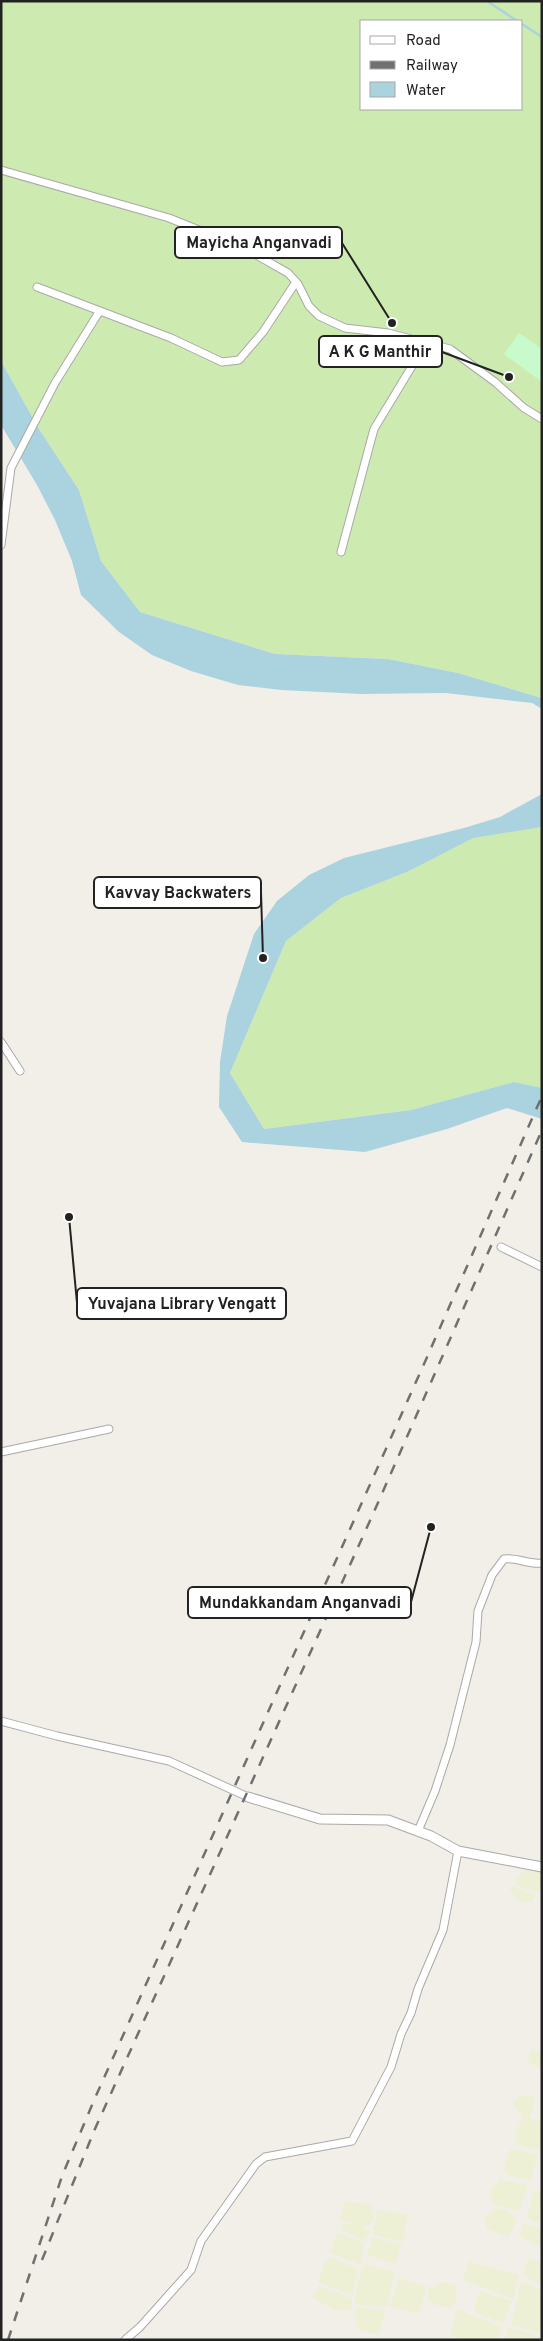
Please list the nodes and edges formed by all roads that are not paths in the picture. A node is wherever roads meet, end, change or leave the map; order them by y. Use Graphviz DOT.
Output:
graph roads {
  1 [pos="1,170"];
  2 [pos="296,282"];
  3 [pos="37,287"];
  4 [pos="99,312"];
  5 [pos="426,343"];
  6 [pos="542,420"];
  7 [pos="1,545"];
  8 [pos="341,552"];
  9 [pos="1,1042"];
  10 [pos="20,1071"];
  11 [pos="502,1247"];
  12 [pos="542,1267"];
  13 [pos="109,1429"];
  14 [pos="1,1452"];
  15 [pos="542,1563"];
  16 [pos="1,1721"];
  17 [pos="248,1797"];
  18 [pos="418,1831"];
  19 [pos="458,1851"];
  20 [pos="542,1867"];
  21 [pos="125,2340"];
  1 -- 2 [label="street"];
  2 -- 4 [label="street"];
  2 -- 5 [label="street"];
  3 -- 4 [label="street"];
  4 -- 7 [label="street"];
  5 -- 6 [label="street"];
  5 -- 8 [label="street"];
  9 -- 10 [label="street"];
  11 -- 12 [label="street"];
  13 -- 14 [label="street"];
  15 -- 18 [label="street"];
  16 -- 17 [label="street"];
  17 -- 18 [label="street"];
  18 -- 19 [label="street"];
  19 -- 20 [label="street"];
  19 -- 21 [label="street"];
}
